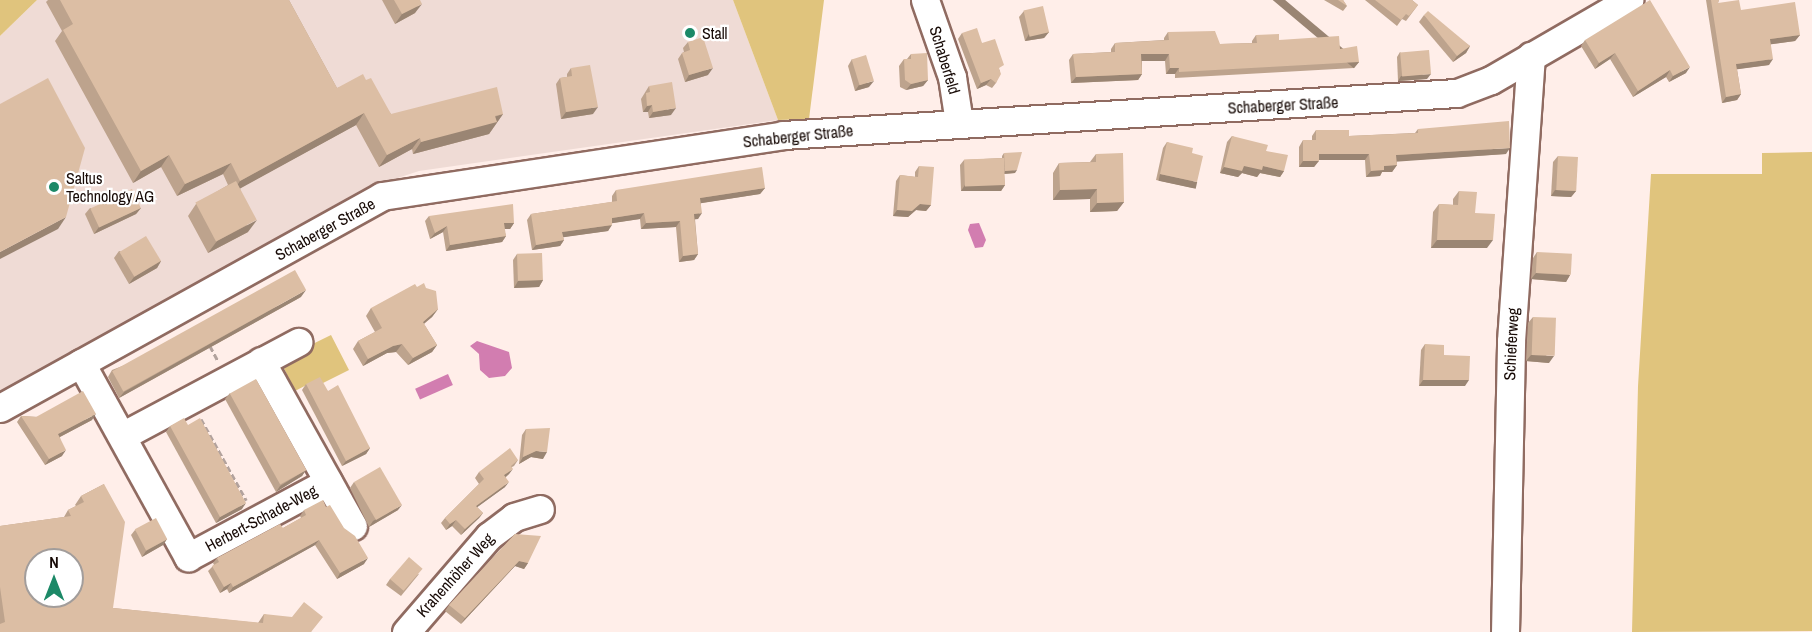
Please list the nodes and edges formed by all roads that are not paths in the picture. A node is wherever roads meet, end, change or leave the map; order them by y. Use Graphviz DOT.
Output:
graph roads {
  1 [pos="925,0"];
  2 [pos="1629,0"];
  3 [pos="1531,56"];
  4 [pos="959,122"];
  5 [pos="298,342"];
  6 [pos="261,361"];
  7 [pos="81,363"];
  8 [pos="0,408"];
  9 [pos="122,436"];
  10 [pos="328,482"];
  11 [pos="540,509"];
  12 [pos="353,526"];
  13 [pos="406,632"];
  14 [pos="1505,632"];
  1 -- 4 [label="street, Schaberfeld"];
  2 -- 3 [label="street, Schaberger Straße"];
  3 -- 4 [label="street, Schaberger Straße"];
  3 -- 14 [label="street, Schieferweg"];
  4 -- 7 [label="street, Schaberger Straße"];
  5 -- 6 [label="street"];
  6 -- 9 [label="street"];
  6 -- 10 [label="street, Herbert-Schade-Weg"];
  7 -- 8 [label="street, Schaberger Straße"];
  7 -- 9 [label="street, Herbert-Schade-Weg"];
  9 -- 10 [label="street, Herbert-Schade-Weg"];
  10 -- 12 [label="street, Herbert-Schade-Weg"];
  11 -- 13 [label="street, Krahenhöher Weg"];
}
